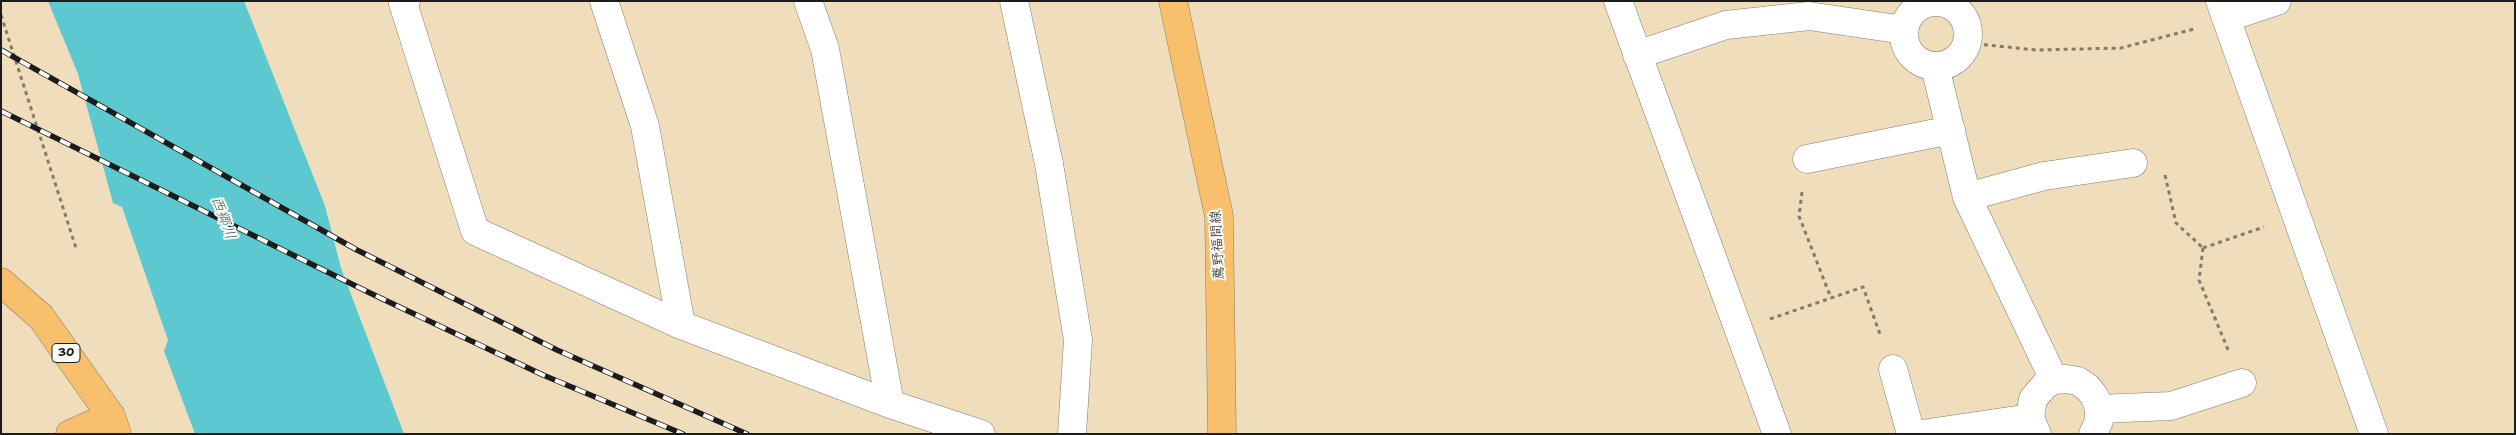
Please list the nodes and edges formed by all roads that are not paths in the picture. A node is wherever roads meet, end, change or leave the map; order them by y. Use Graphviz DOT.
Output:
graph roads {
  1 [pos="406,1"];
  2 [pos="604,1"];
  3 [pos="808,1"];
  4 [pos="1014,1"];
  5 [pos="1174,1"];
  6 [pos="1618,1"];
  7 [pos="1932,1"];
  8 [pos="2277,1"];
  9 [pos="2223,10"];
  10 [pos="1904,30"];
  11 [pos="1638,55"];
  12 [pos="1935,67"];
  13 [pos="1951,130"];
  14 [pos="1807,159"];
  15 [pos="2133,163"];
  16 [pos="1967,197"];
  17 [pos="1,282"];
  18 [pos="681,325"];
  19 [pos="1893,368"];
  20 [pos="2054,380"];
  21 [pos="2242,383"];
  22 [pos="890,404"];
  23 [pos="2096,421"];
  24 [pos="114,425"];
  25 [pos="2034,426"];
  26 [pos="70,434"];
  27 [pos="981,434"];
  28 [pos="1072,434"];
  29 [pos="1222,434"];
  30 [pos="1777,434"];
  31 [pos="1911,434"];
  32 [pos="1922,434"];
  33 [pos="2374,434"];
  1 -- 18 [label="street"];
  2 -- 18 [label="street"];
  3 -- 22 [label="street"];
  4 -- 28 [label="street"];
  5 -- 29 [label="main road, 薦野福間線"];
  6 -- 11 [label="street"];
  7 -- 10 [label="street"];
  7 -- 12 [label="street"];
  8 -- 9 [label="street"];
  9 -- 33 [label="street"];
  10 -- 11 [label="street"];
  10 -- 12 [label="street"];
  11 -- 30 [label="street"];
  12 -- 13 [label="street"];
  13 -- 14 [label="street"];
  13 -- 16 [label="street"];
  15 -- 16 [label="street"];
  16 -- 20 [label="street"];
  17 -- 24 [label="main road, 30"];
  18 -- 22 [label="street"];
  19 -- 31 [label="street"];
  20 -- 23 [label="street"];
  20 -- 25 [label="street"];
  21 -- 23 [label="street"];
  22 -- 27 [label="street"];
  24 -- 26 [label="main road"];
  25 -- 32 [label="street"];
}
